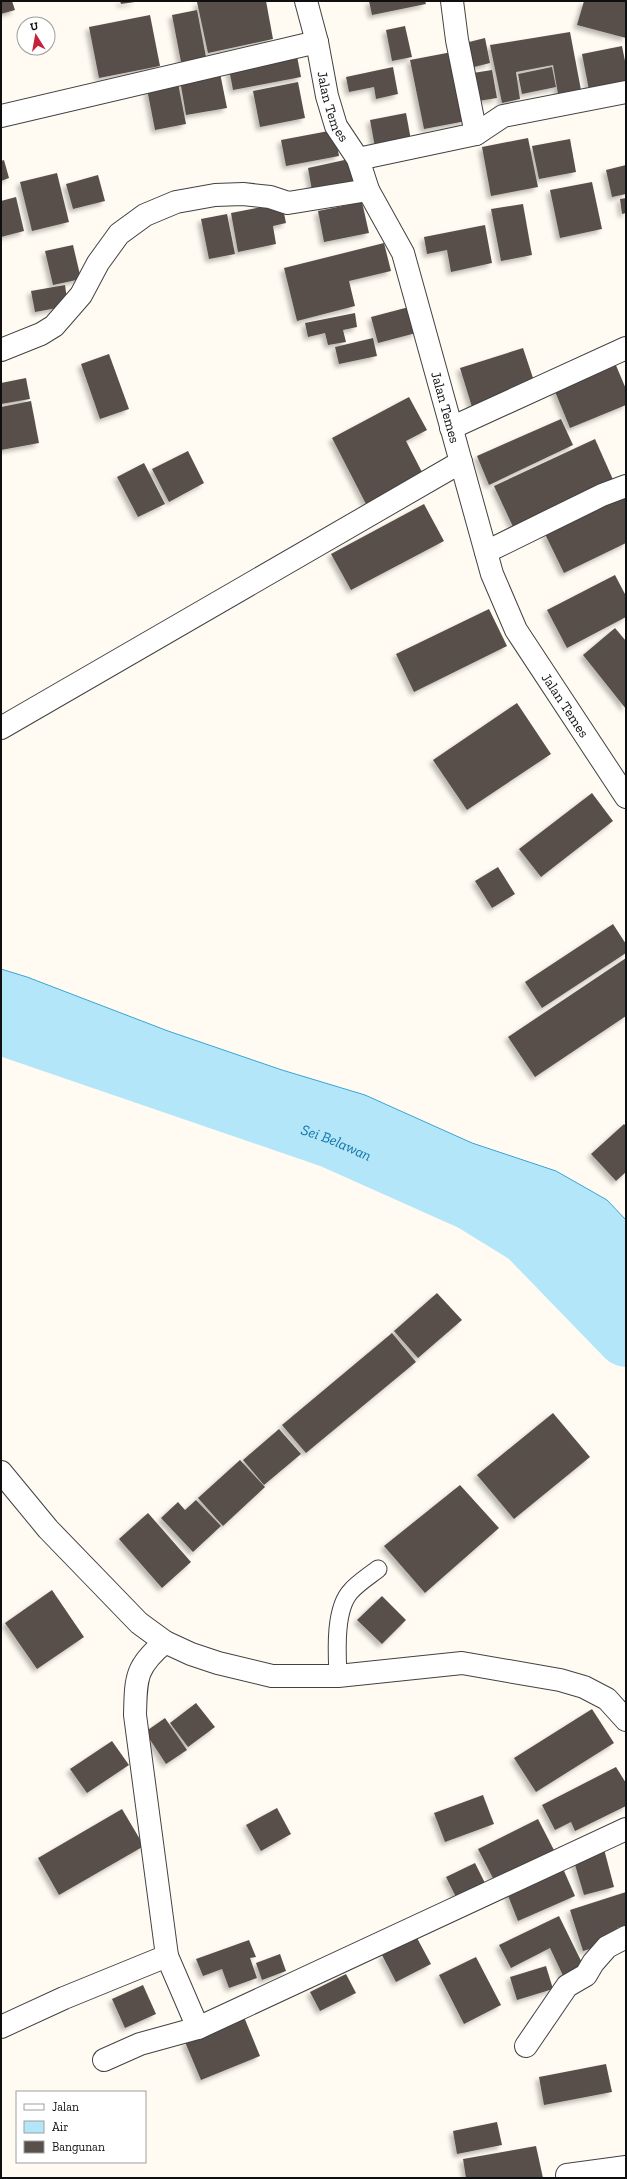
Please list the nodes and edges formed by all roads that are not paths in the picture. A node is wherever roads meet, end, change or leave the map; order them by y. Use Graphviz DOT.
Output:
graph roads {
  1 [pos="306,1"];
  2 [pos="452,1"];
  3 [pos="317,42"];
  4 [pos="626,92"];
  5 [pos="1,116"];
  6 [pos="476,134"];
  7 [pos="358,159"];
  8 [pos="368,190"];
  9 [pos="626,348"];
  10 [pos="1,350"];
  11 [pos="450,428"];
  12 [pos="461,462"];
  13 [pos="626,486"];
  14 [pos="486,552"];
  15 [pos="1,728"];
  16 [pos="626,797"];
  17 [pos="1,1472"];
  18 [pos="378,1569"];
  19 [pos="164,1642"];
  20 [pos="338,1676"];
  21 [pos="626,1720"];
  22 [pos="626,1829"];
  23 [pos="626,1937"];
  24 [pos="167,1956"];
  25 [pos="1,2026"];
  26 [pos="198,2028"];
  27 [pos="526,2046"];
  28 [pos="104,2060"];
  29 [pos="626,2167"];
  30 [pos="567,2175"];
  1 -- 3 [label="street, Jalan Temes"];
  2 -- 6 [label="street"];
  3 -- 5 [label="street"];
  3 -- 7 [label="street, Jalan Temes"];
  4 -- 6 [label="street"];
  6 -- 7 [label="street"];
  7 -- 8 [label="street, Jalan Temes"];
  8 -- 10 [label="street"];
  8 -- 11 [label="street, Jalan Temes"];
  9 -- 11 [label="street"];
  11 -- 12 [label="street, Jalan Temes"];
  12 -- 14 [label="street, Jalan Temes"];
  12 -- 15 [label="street"];
  13 -- 14 [label="street"];
  14 -- 16 [label="street, Jalan Temes"];
  17 -- 19 [label="street"];
  18 -- 20 [label="lane"];
  19 -- 20 [label="street"];
  19 -- 24 [label="street"];
  20 -- 21 [label="street"];
  22 -- 26 [label="street"];
  23 -- 27 [label="street"];
  24 -- 25 [label="street"];
  24 -- 26 [label="street"];
  26 -- 28 [label="street"];
  29 -- 30 [label="street"];
}
